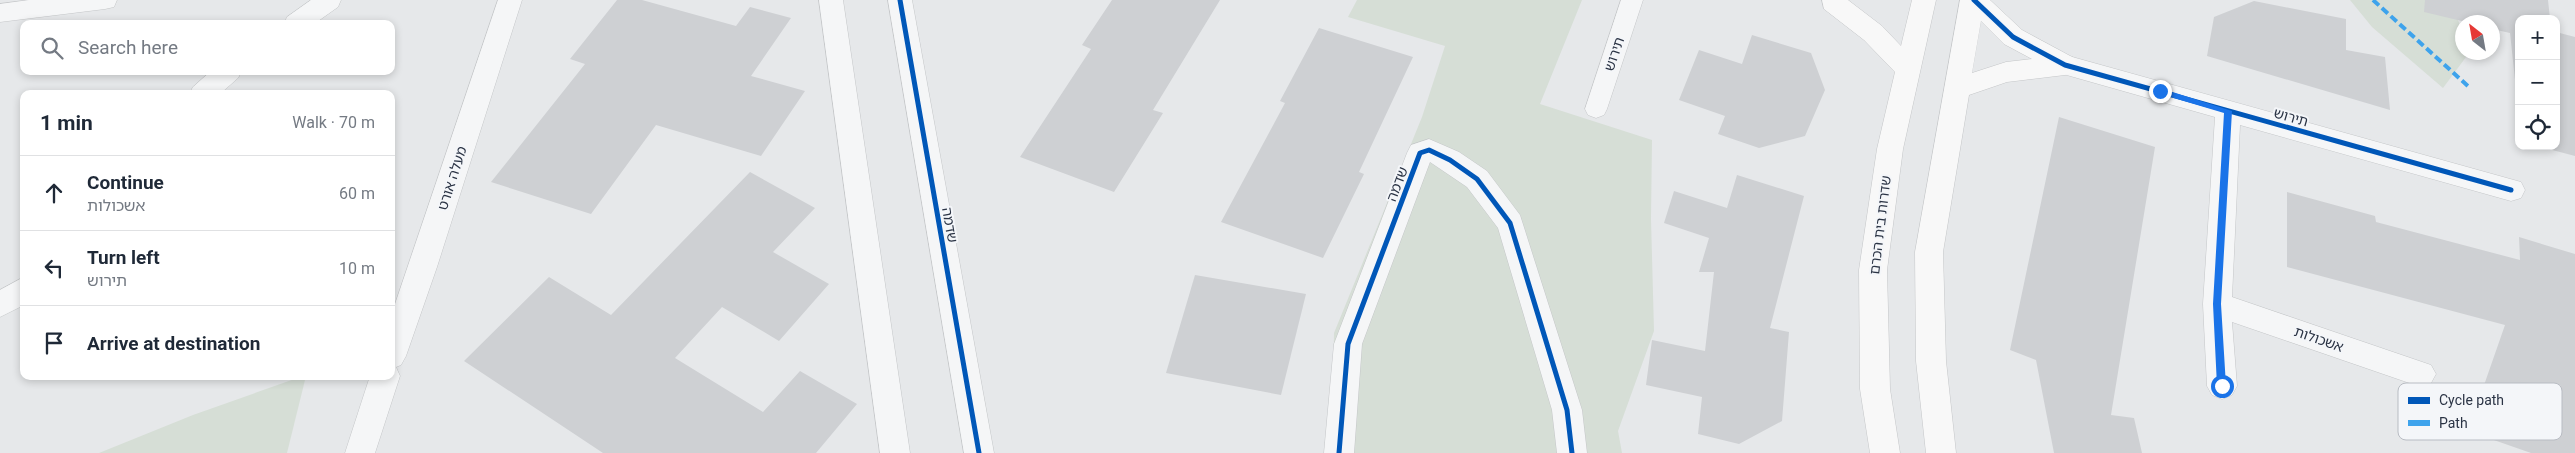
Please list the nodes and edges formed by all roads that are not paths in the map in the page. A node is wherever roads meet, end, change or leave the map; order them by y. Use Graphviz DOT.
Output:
graph roads {
  1 [pos="105,0"];
  2 [pos="329,0"];
  3 [pos="510,0"];
  4 [pos="831,0"];
  5 [pos="900,0"];
  6 [pos="1632,0"];
  7 [pos="1857,0"];
  8 [pos="1924,0"];
  9 [pos="1973,0"];
  10 [pos="1828,1"];
  11 [pos="0,13"];
  12 [pos="302,20"];
  13 [pos="2065,65"];
  14 [pos="1908,69"];
  15 [pos="224,75"];
  16 [pos="1958,88"];
  17 [pos="207,90"];
  18 [pos="1596,109"];
  19 [pos="2228,111"];
  20 [pos="2511,190"];
  21 [pos="20,292"];
  22 [pos="2217,304"];
  23 [pos="0,305"];
  24 [pos="395,345"];
  25 [pos="2422,374"];
  26 [pos="384,380"];
  27 [pos="2222,386"];
  28 [pos="360,453"];
  29 [pos="895,453"];
  30 [pos="979,453"];
  31 [pos="1339,453"];
  32 [pos="1572,453"];
  33 [pos="1885,453"];
  34 [pos="1941,453"];
  1 -- 11 [label="street"];
  2 -- 12 [label="street"];
  3 -- 24 [label="street, מעלה אורט"];
  4 -- 29 [label="street"];
  5 -- 30 [label="street, שדמה"];
  6 -- 18 [label="lane, תירוש"];
  7 -- 10 [label="street"];
  8 -- 14 [label="street, שדרות בית הכרם"];
  9 -- 13 [label="street"];
  9 -- 16 [label="street"];
  10 -- 14 [label="street"];
  13 -- 16 [label="street"];
  13 -- 19 [label="street, תירוש"];
  14 -- 33 [label="street, שדרות בית הכרם"];
  15 -- 17 [label="street"];
  16 -- 34 [label="street"];
  19 -- 20 [label="street, תירוש"];
  19 -- 22 [label="street"];
  21 -- 23 [label="street"];
  22 -- 25 [label="street, אשכולות"];
  22 -- 27 [label="street"];
  26 -- 28 [label="street"];
  31 -- 32 [label="street, שדמה"];
}
